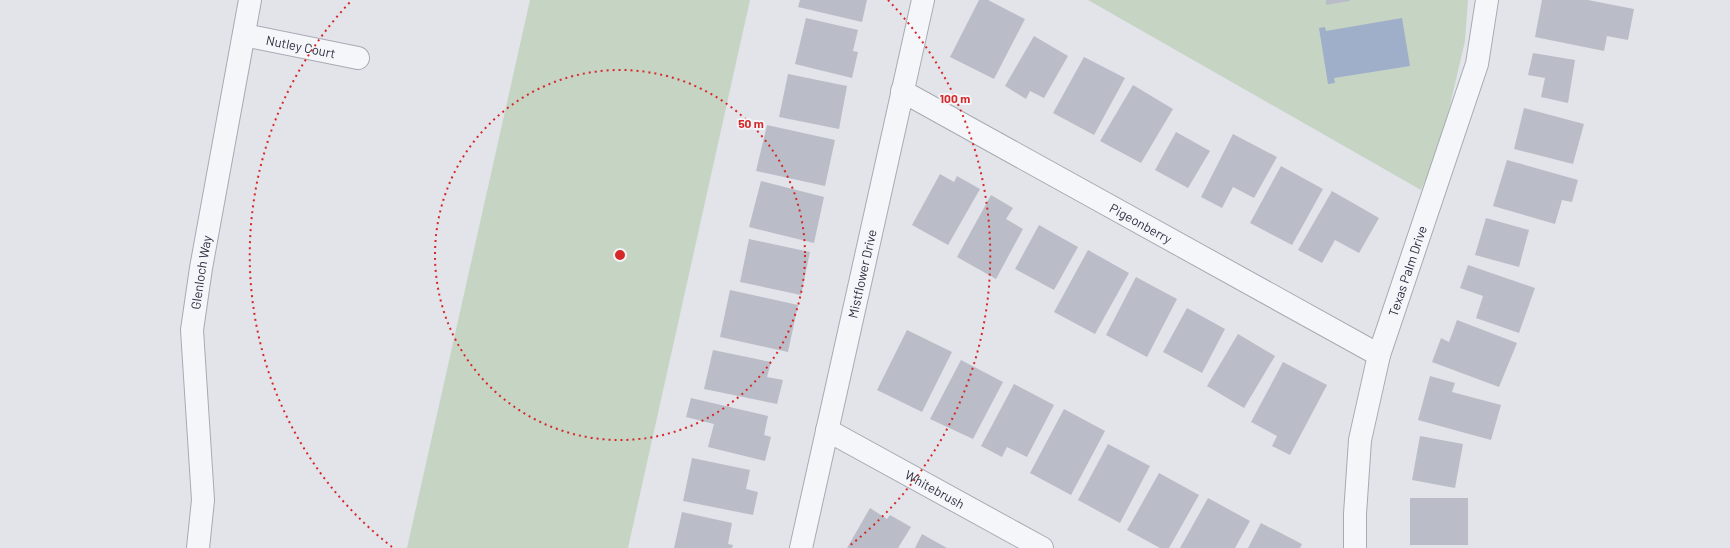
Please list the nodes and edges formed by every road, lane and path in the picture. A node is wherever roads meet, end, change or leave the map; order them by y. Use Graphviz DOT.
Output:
graph roads {
  1 [pos="250,0"];
  2 [pos="923,0"];
  3 [pos="1487,0"];
  4 [pos="244,35"];
  5 [pos="358,58"];
  6 [pos="902,91"];
  7 [pos="1379,355"];
  8 [pos="827,430"];
  9 [pos="198,548"];
  10 [pos="801,548"];
  11 [pos="1042,548"];
  12 [pos="1355,548"];
  1 -- 4 [label="street, Glenloch Way"];
  2 -- 6 [label="street, Mistflower Drive"];
  3 -- 7 [label="street, Texas Palm Drive"];
  4 -- 5 [label="street, Nutley Court"];
  4 -- 9 [label="street, Glenloch Way"];
  6 -- 7 [label="street, Pigeonberry"];
  6 -- 8 [label="street, Mistflower Drive"];
  7 -- 12 [label="street, Texas Palm Drive"];
  8 -- 10 [label="street, Mistflower Drive"];
  8 -- 11 [label="street, Whitebrush"];
}
